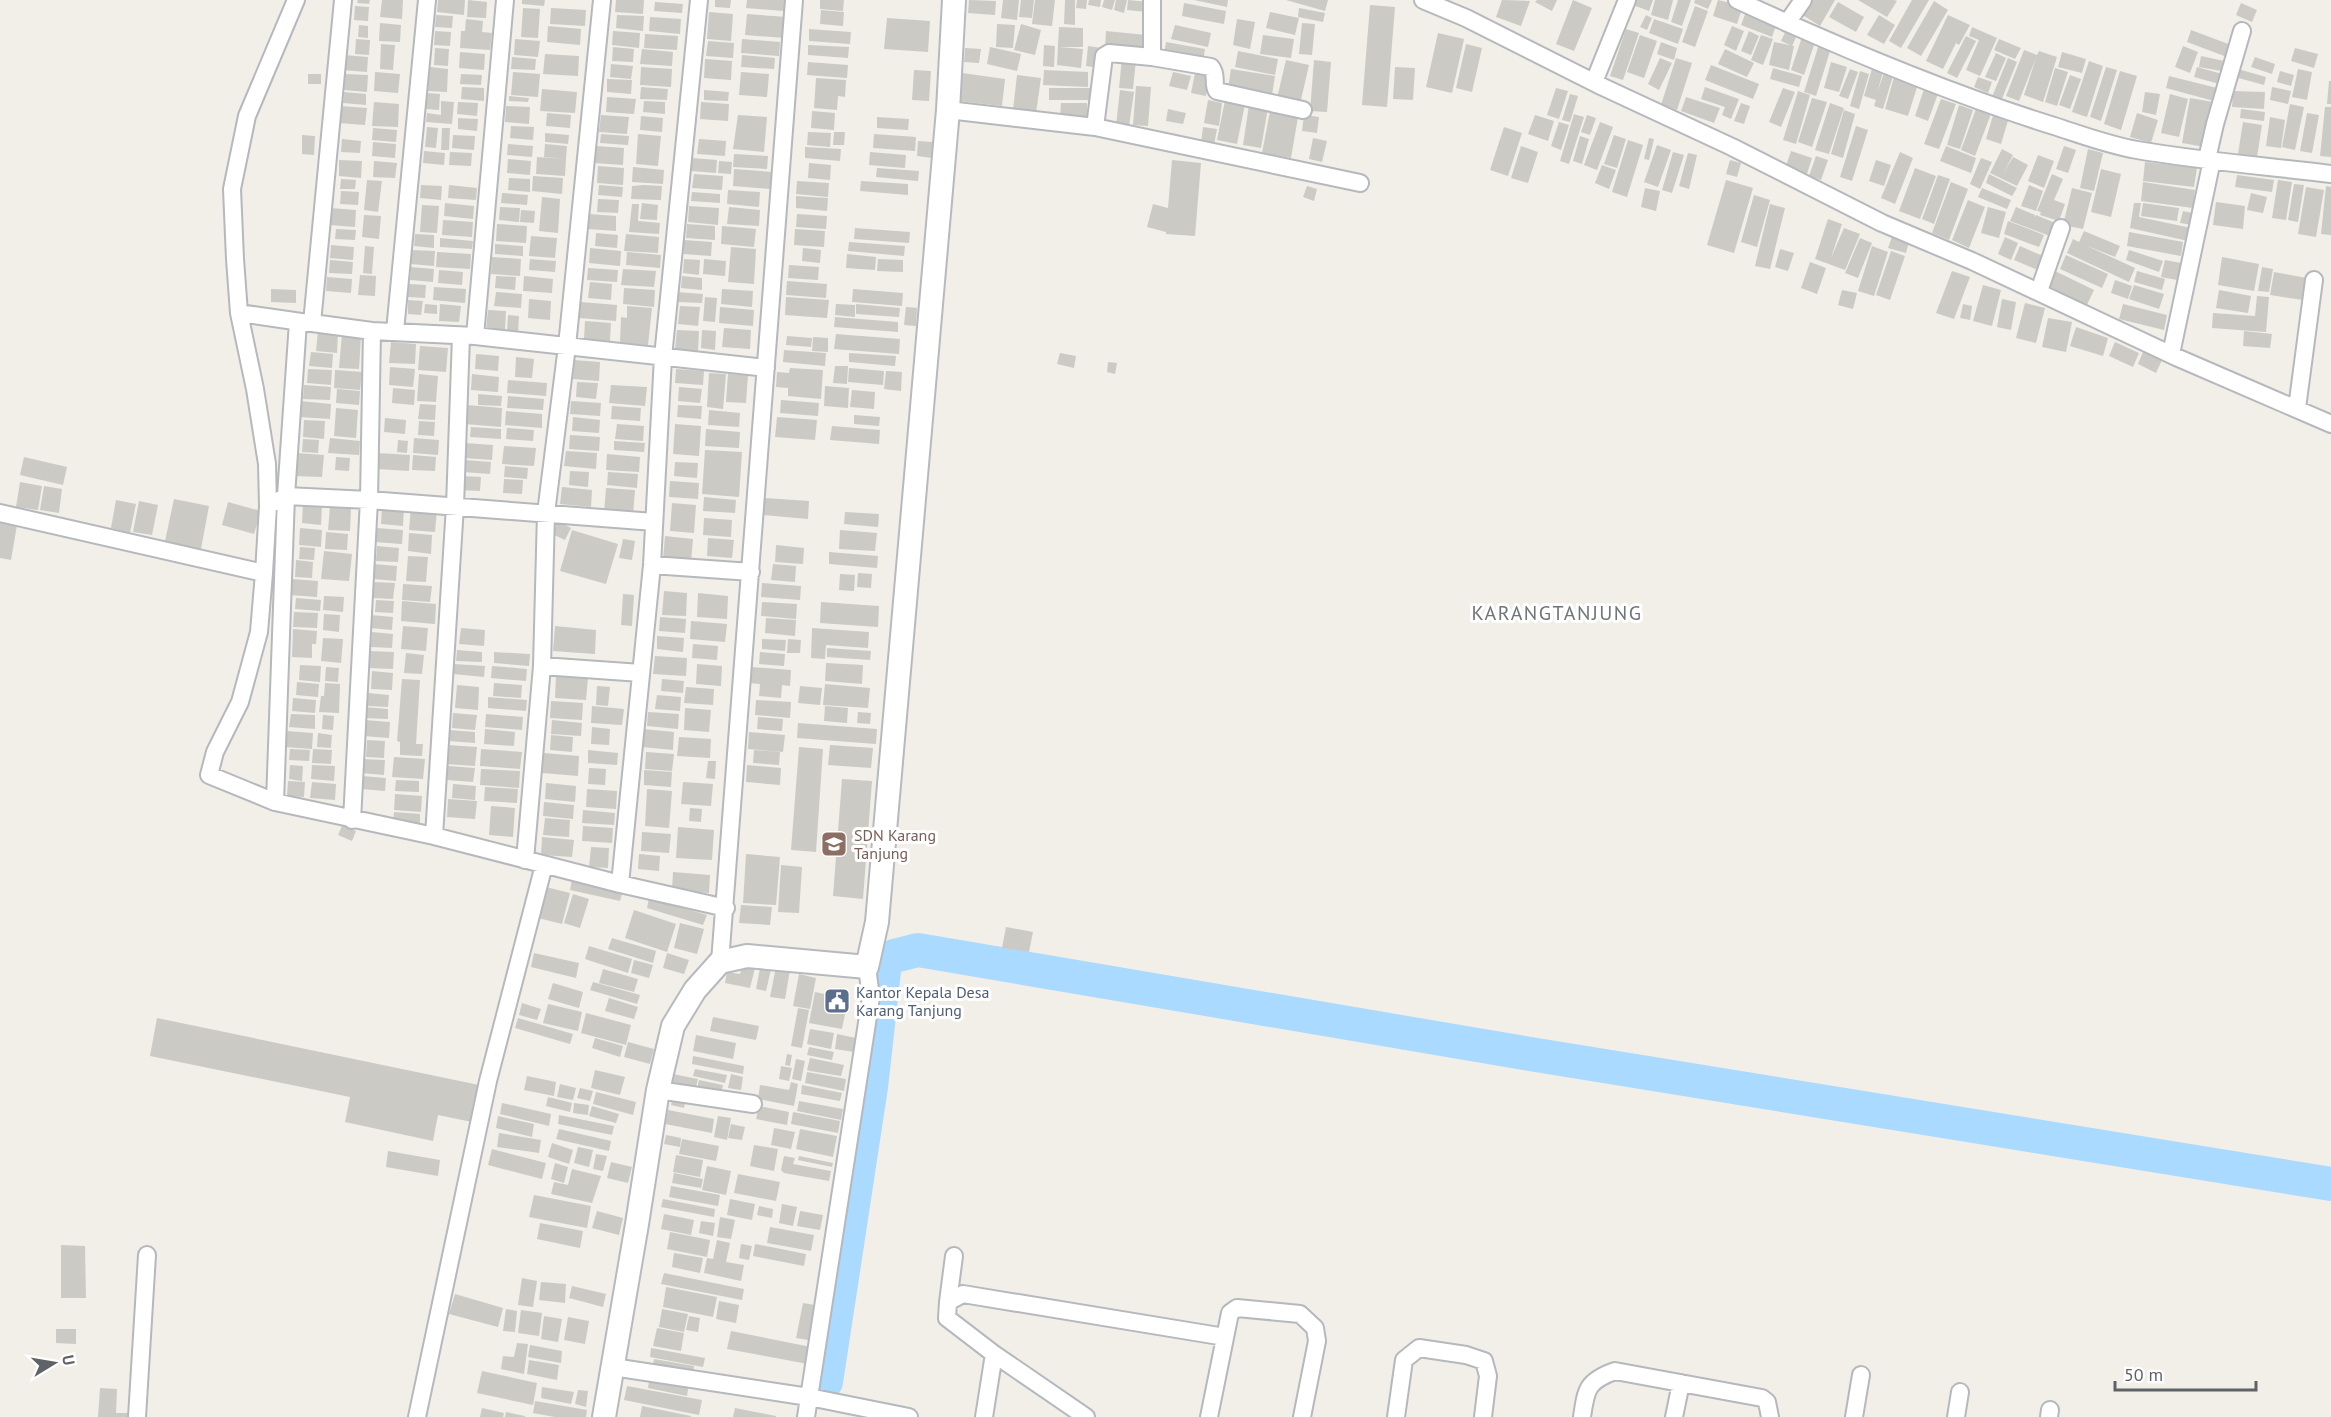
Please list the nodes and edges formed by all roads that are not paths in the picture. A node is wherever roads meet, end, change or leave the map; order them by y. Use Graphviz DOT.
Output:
graph roads {
  1 [pos="297,0"];
  2 [pos="343,0"];
  3 [pos="427,0"];
  4 [pos="505,0"];
  5 [pos="602,0"];
  6 [pos="699,0"];
  7 [pos="794,0"];
  8 [pos="954,0"];
  9 [pos="1152,0"];
  10 [pos="1423,0"];
  11 [pos="1627,0"];
  12 [pos="1737,0"];
  13 [pos="1803,0"];
  14 [pos="1788,23"];
  15 [pos="2242,31"];
  16 [pos="1152,57"];
  17 [pos="1594,82"];
  18 [pos="948,110"];
  19 [pos="1303,110"];
  20 [pos="1095,127"];
  21 [pos="2210,160"];
  22 [pos="2331,174"];
  23 [pos="1360,183"];
  24 [pos="2061,228"];
  25 [pos="2314,280"];
  26 [pos="2039,291"];
  27 [pos="240,313"];
  28 [pos="305,323"];
  29 [pos="372,331"];
  30 [pos="395,331"];
  31 [pos="468,336"];
  32 [pos="567,346"];
  33 [pos="2171,354"];
  34 [pos="663,357"];
  35 [pos="766,368"];
  36 [pos="2297,408"];
  37 [pos="2331,424"];
  38 [pos="286,496"];
  39 [pos="369,500"];
  40 [pos="268,506"];
  41 [pos="455,506"];
  42 [pos="0,513"];
  43 [pos="546,513"];
  44 [pos="654,522"];
  45 [pos="652,565"];
  46 [pos="751,572"];
  47 [pos="264,573"];
  48 [pos="542,666"];
  49 [pos="641,673"];
  50 [pos="275,802"];
  51 [pos="352,820"];
  52 [pos="434,836"];
  53 [pos="525,860"];
  54 [pos="544,865"];
  55 [pos="620,884"];
  56 [pos="726,908"];
  57 [pos="720,962"];
  58 [pos="867,967"];
  59 [pos="658,1090"];
  60 [pos="753,1104"];
  61 [pos="147,1255"];
  62 [pos="954,1256"];
  63 [pos="948,1302"];
  64 [pos="1225,1337"];
  65 [pos="994,1354"];
  66 [pos="613,1367"];
  67 [pos="1861,1375"];
  68 [pos="1681,1383"];
  69 [pos="1960,1392"];
  70 [pos="809,1397"];
  71 [pos="137,1417"];
  72 [pos="417,1417"];
  73 [pos="604,1417"];
  74 [pos="806,1417"];
  75 [pos="909,1417"];
  76 [pos="984,1417"];
  77 [pos="1086,1417"];
  78 [pos="1209,1417"];
  79 [pos="1302,1417"];
  80 [pos="1396,1417"];
  81 [pos="1483,1417"];
  82 [pos="1582,1417"];
  83 [pos="1674,1417"];
  84 [pos="1770,1417"];
  85 [pos="1854,1417"];
  86 [pos="1956,1417"];
  1 -- 27 [label="street"];
  2 -- 28 [label="street"];
  3 -- 30 [label="street"];
  4 -- 31 [label="street"];
  5 -- 32 [label="street"];
  6 -- 34 [label="street"];
  7 -- 35 [label="street"];
  8 -- 18 [label="street"];
  9 -- 16 [label="street"];
  10 -- 17 [label="street"];
  11 -- 17 [label="street"];
  12 -- 14 [label="street"];
  13 -- 14 [label="street"];
  14 -- 21 [label="street"];
  15 -- 21 [label="street"];
  16 -- 19 [label="street"];
  16 -- 20 [label="street"];
  17 -- 26 [label="street"];
  18 -- 20 [label="street"];
  18 -- 58 [label="street"];
  20 -- 23 [label="street"];
  21 -- 22 [label="street"];
  21 -- 33 [label="street"];
  24 -- 26 [label="street"];
  25 -- 36 [label="street"];
  26 -- 33 [label="street"];
  27 -- 28 [label="street"];
  27 -- 40 [label="street"];
  28 -- 29 [label="street"];
  28 -- 38 [label="street"];
  29 -- 30 [label="street"];
  29 -- 39 [label="street"];
  30 -- 31 [label="street"];
  31 -- 32 [label="street"];
  31 -- 41 [label="street"];
  32 -- 34 [label="street"];
  32 -- 43 [label="street"];
  33 -- 36 [label="street"];
  34 -- 35 [label="street"];
  34 -- 44 [label="street"];
  35 -- 46 [label="street"];
  36 -- 37 [label="street"];
  38 -- 39 [label="street"];
  38 -- 40 [label="street"];
  38 -- 50 [label="street"];
  39 -- 41 [label="street"];
  39 -- 51 [label="street"];
  40 -- 47 [label="street"];
  41 -- 43 [label="street"];
  41 -- 52 [label="street"];
  42 -- 47 [label="street"];
  43 -- 44 [label="street"];
  43 -- 48 [label="street"];
  44 -- 45 [label="street"];
  45 -- 46 [label="street"];
  45 -- 49 [label="street"];
  46 -- 56 [label="street"];
  47 -- 50 [label="street"];
  48 -- 49 [label="street"];
  48 -- 53 [label="street"];
  49 -- 55 [label="street"];
  50 -- 51 [label="street"];
  51 -- 52 [label="street"];
  52 -- 53 [label="street"];
  53 -- 54 [label="street"];
  54 -- 55 [label="street"];
  54 -- 72 [label="street"];
  55 -- 56 [label="street"];
  56 -- 57 [label="street"];
  57 -- 58 [label="street"];
  57 -- 59 [label="street"];
  58 -- 70 [label="street"];
  59 -- 60 [label="street"];
  59 -- 66 [label="street"];
  61 -- 71 [label="street"];
  62 -- 63 [label="street"];
  63 -- 64 [label="street"];
  63 -- 65 [label="street"];
  64 -- 78 [label="street"];
  64 -- 79 [label="street"];
  65 -- 76 [label="street"];
  65 -- 77 [label="street"];
  66 -- 70 [label="street"];
  66 -- 73 [label="street"];
  67 -- 85 [label="street"];
  68 -- 82 [label="street"];
  68 -- 83 [label="street"];
  68 -- 84 [label="street"];
  69 -- 86 [label="street"];
  70 -- 74 [label="street"];
  70 -- 75 [label="street"];
  80 -- 81 [label="street"];
}
